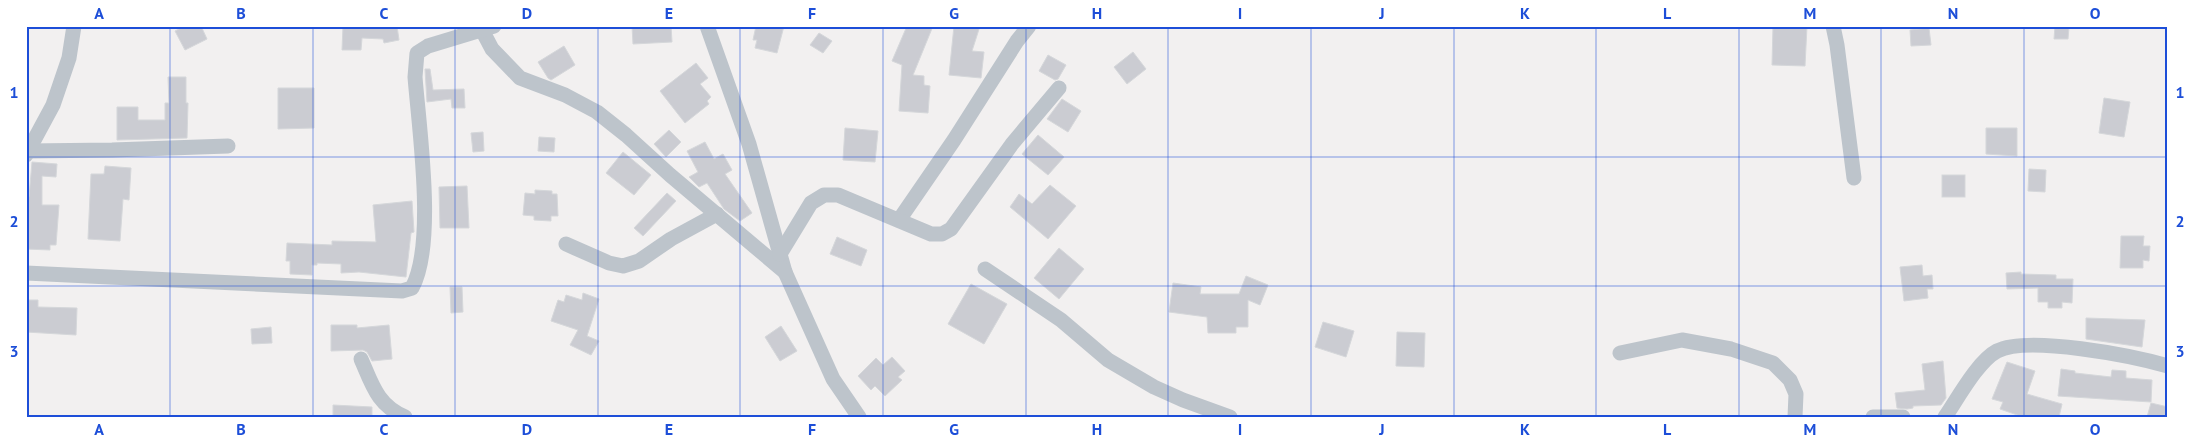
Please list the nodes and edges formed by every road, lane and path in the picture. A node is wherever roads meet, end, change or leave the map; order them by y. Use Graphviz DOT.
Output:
graph roads {
  1 [pos="74,26"];
  2 [pos="707,26"];
  3 [pos="1029,26"];
  4 [pos="1833,26"];
  5 [pos="488,28"];
  6 [pos="1059,88"];
  7 [pos="228,146"];
  8 [pos="27,153"];
  9 [pos="1854,178"];
  10 [pos="717,214"];
  11 [pos="899,220"];
  12 [pos="566,244"];
  13 [pos="780,254"];
  14 [pos="985,269"];
  15 [pos="785,272"];
  16 [pos="26,273"];
  17 [pos="1620,353"];
  18 [pos="361,359"];
  19 [pos="2168,366"];
  20 [pos="404,417"];
  21 [pos="859,417"];
  22 [pos="1230,417"];
  23 [pos="1795,417"];
  24 [pos="1873,417"];
  25 [pos="1903,417"];
  26 [pos="1945,417"];
  1 -- 8 [label="street"];
  2 -- 13 [label="street"];
  3 -- 11 [label="street"];
  4 -- 9 [label="street"];
  5 -- 10 [label="street"];
  5 -- 16 [label="street"];
  6 -- 11 [label="street"];
  7 -- 8 [label="street"];
  10 -- 12 [label="street"];
  10 -- 15 [label="street"];
  11 -- 13 [label="street"];
  13 -- 15 [label="street"];
  14 -- 22 [label="street"];
  15 -- 21 [label="street"];
  17 -- 23 [label="street"];
  18 -- 20 [label="street"];
  19 -- 26 [label="street"];
  24 -- 25 [label="street"];
}
